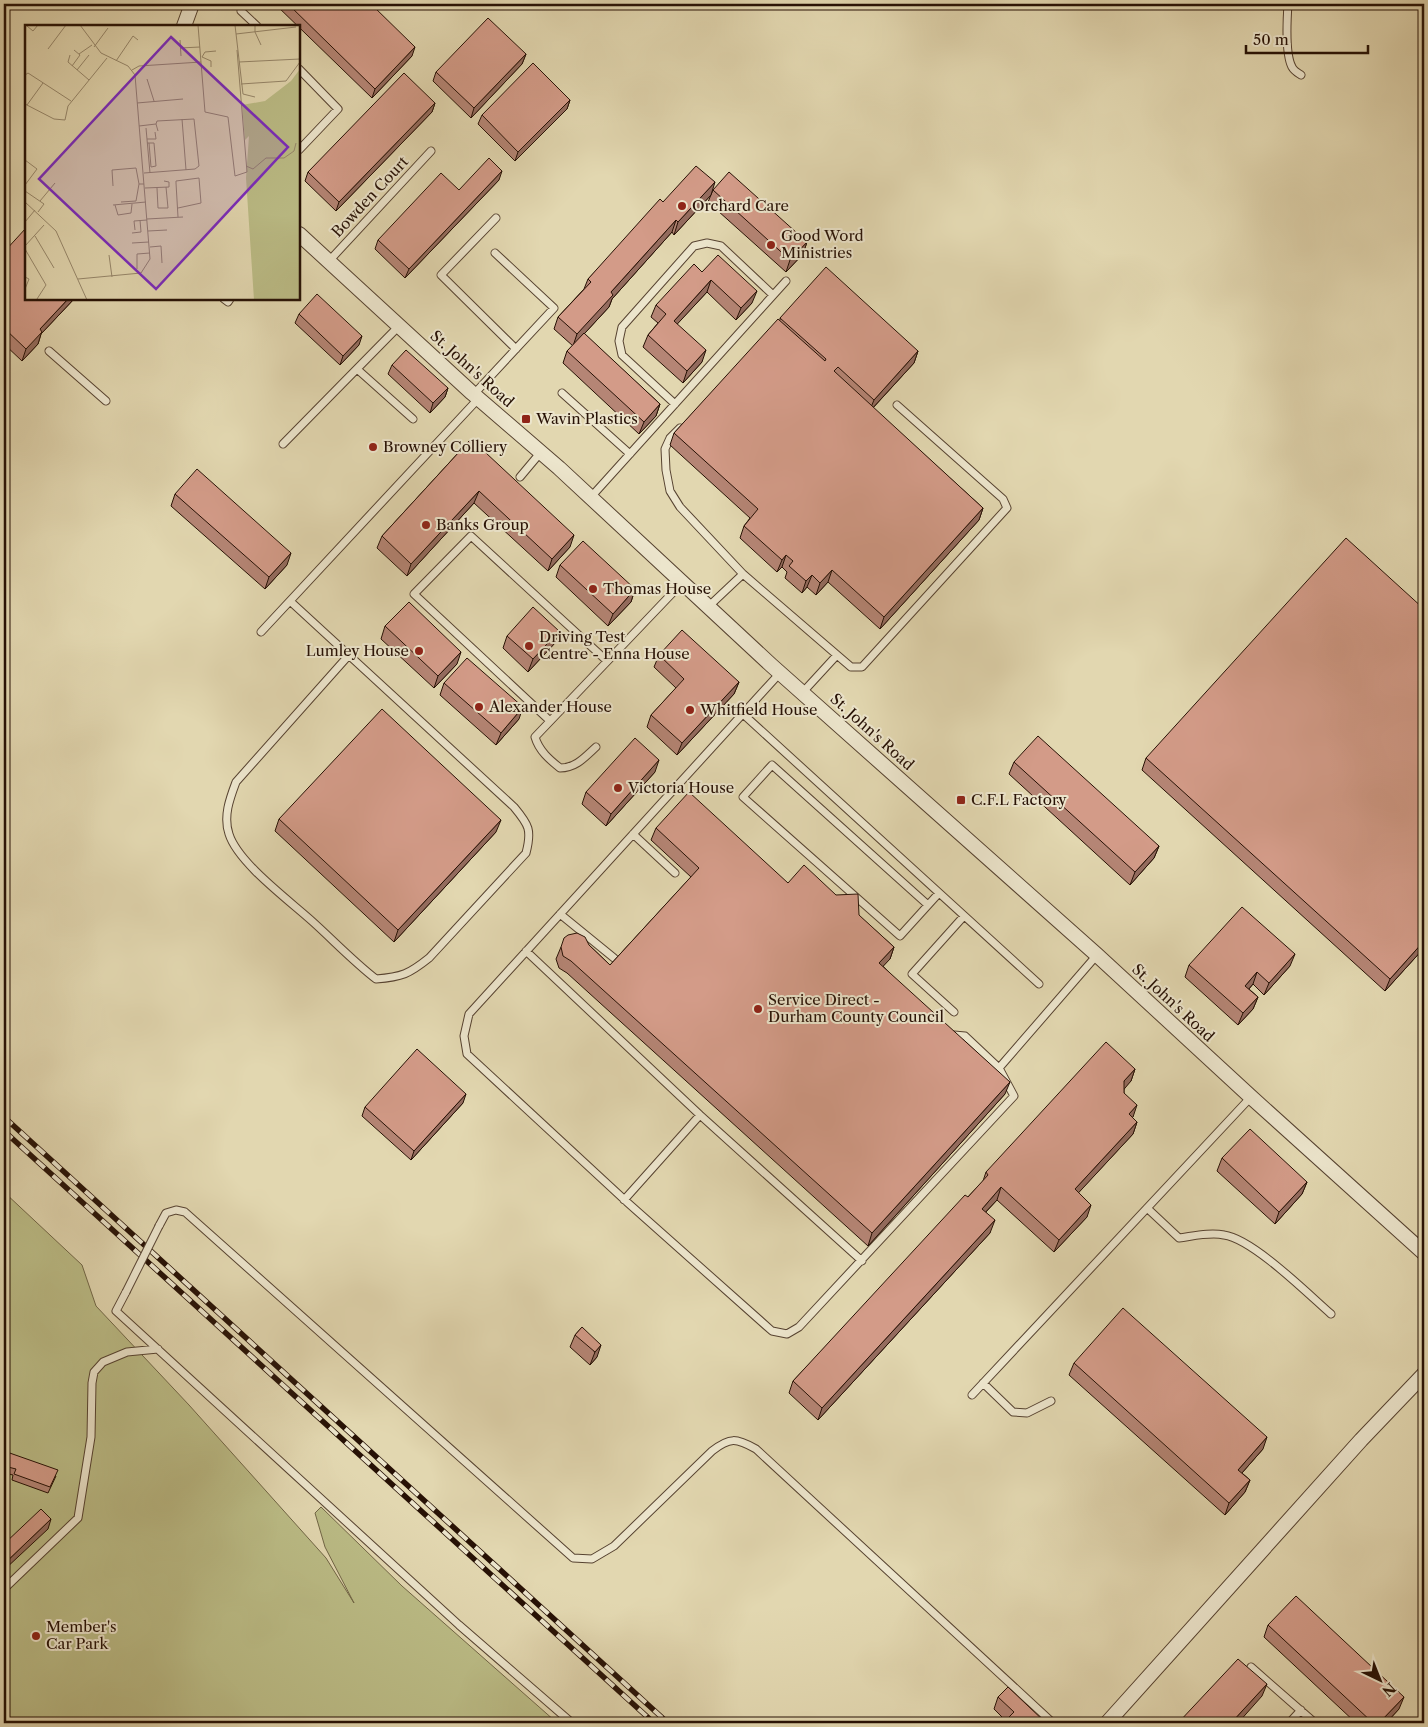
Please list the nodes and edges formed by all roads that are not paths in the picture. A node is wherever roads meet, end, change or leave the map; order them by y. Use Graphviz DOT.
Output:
graph roads {
  1 [pos="192,4"];
  2 [pos="1288,4"];
  3 [pos="241,11"];
  4 [pos="184,25"];
  5 [pos="256,25"];
  6 [pos="300,70"];
  7 [pos="1301,75"];
  8 [pos="300,147"];
  9 [pos="431,151"];
  10 [pos="496,218"];
  11 [pos="300,235"];
  12 [pos="495,253"];
  13 [pos="329,261"];
  14 [pos="786,280"];
  15 [pos="773,296"];
  16 [pos="399,326"];
  17 [pos="516,350"];
  18 [pos="50,351"];
  19 [pos="357,369"];
  20 [pos="562,393"];
  21 [pos="477,396"];
  22 [pos="106,401"];
  23 [pos="675,404"];
  24 [pos="897,405"];
  25 [pos="413,419"];
  26 [pos="684,424"];
  27 [pos="283,444"];
  28 [pos="541,452"];
  29 [pos="630,454"];
  30 [pos="520,476"];
  31 [pos="591,498"];
  32 [pos="743,574"];
  33 [pos="682,583"];
  34 [pos="290,601"];
  35 [pos="708,607"];
  36 [pos="261,632"];
  37 [pos="349,655"];
  38 [pos="837,655"];
  39 [pos="607,661"];
  40 [pos="780,673"];
  41 [pos="803,692"];
  42 [pos="743,714"];
  43 [pos="549,720"];
  44 [pos="596,747"];
  45 [pos="633,834"];
  46 [pos="675,873"];
  47 [pos="939,893"];
  48 [pos="928,905"];
  49 [pos="560,914"];
  50 [pos="964,916"];
  51 [pos="526,951"];
  52 [pos="1097,955"];
  53 [pos="614,958"];
  54 [pos="1039,984"];
  55 [pos="954,1012"];
  56 [pos="946,1040"];
  57 [pos="999,1068"];
  58 [pos="1251,1097"];
  59 [pos="700,1115"];
  60 [pos="624,1200"];
  61 [pos="1147,1208"];
  62 [pos="1424,1253"];
  63 [pos="862,1261"];
  64 [pos="1331,1314"];
  65 [pos="158,1349"];
  66 [pos="1424,1374"];
  67 [pos="983,1383"];
  68 [pos="972,1395"];
  69 [pos="1051,1401"];
  70 [pos="4,1589"];
  71 [pos="1250,1667"];
  72 [pos="1301,1710"];
  73 [pos="572,1723"];
  74 [pos="1053,1723"];
  75 [pos="1107,1723"];
  76 [pos="1290,1723"];
  77 [pos="1315,1723"];
  1 -- 4 [label="street"];
  2 -- 7 [label="lane"];
  3 -- 5 [label="lane"];
  6 -- 8 [label="lane"];
  9 -- 13 [label="lane, Bowden Court"];
  10 -- 17 [label="lane"];
  11 -- 13 [label="street, St. John's Road"];
  12 -- 17 [label="lane"];
  13 -- 16 [label="street, St. John's Road"];
  14 -- 15 [label="lane"];
  15 -- 23 [label="lane"];
  15 -- 23 [label="lane"];
  16 -- 19 [label="lane"];
  16 -- 21 [label="street, St. John's Road"];
  17 -- 21 [label="lane"];
  18 -- 22 [label="lane"];
  19 -- 25 [label="lane"];
  19 -- 27 [label="lane"];
  20 -- 29 [label="lane"];
  21 -- 28 [label="street, St. John's Road"];
  21 -- 34 [label="lane"];
  23 -- 29 [label="lane"];
  24 -- 38 [label="lane"];
  26 -- 32 [label="lane"];
  28 -- 30 [label="lane"];
  28 -- 31 [label="street, St. John's Road"];
  29 -- 31 [label="lane"];
  31 -- 33 [label="street, St. John's Road"];
  32 -- 35 [label="lane"];
  32 -- 38 [label="lane"];
  33 -- 35 [label="street, St. John's Road"];
  33 -- 39 [label="lane"];
  34 -- 36 [label="lane"];
  34 -- 37 [label="lane"];
  35 -- 40 [label="street, St. John's Road"];
  37 -- 37 [label="lane"];
  38 -- 41 [label="lane"];
  39 -- 43 [label="lane"];
  39 -- 43 [label="lane"];
  40 -- 41 [label="street, St. John's Road"];
  40 -- 42 [label="lane"];
  41 -- 52 [label="street, St. John's Road"];
  42 -- 45 [label="lane"];
  42 -- 47 [label="lane"];
  43 -- 44 [label="lane"];
  45 -- 46 [label="lane"];
  45 -- 49 [label="lane"];
  47 -- 48 [label="lane"];
  47 -- 50 [label="lane"];
  49 -- 51 [label="lane"];
  49 -- 53 [label="lane"];
  50 -- 54 [label="lane"];
  50 -- 55 [label="lane"];
  51 -- 59 [label="lane"];
  51 -- 60 [label="lane"];
  52 -- 57 [label="lane"];
  52 -- 58 [label="street, St. John's Road"];
  56 -- 57 [label="lane"];
  57 -- 63 [label="lane"];
  58 -- 61 [label="lane"];
  58 -- 62 [label="street, St. John's Road"];
  59 -- 60 [label="lane"];
  59 -- 63 [label="lane"];
  60 -- 63 [label="lane"];
  61 -- 64 [label="lane"];
  61 -- 67 [label="lane"];
  65 -- 70 [label="lane"];
  65 -- 73 [label="lane"];
  65 -- 74 [label="lane, bridge"];
  66 -- 75 [label="street"];
  67 -- 68 [label="lane"];
  67 -- 69 [label="lane"];
  71 -- 72 [label="lane"];
  72 -- 76 [label="lane"];
  72 -- 77 [label="lane"];
}
